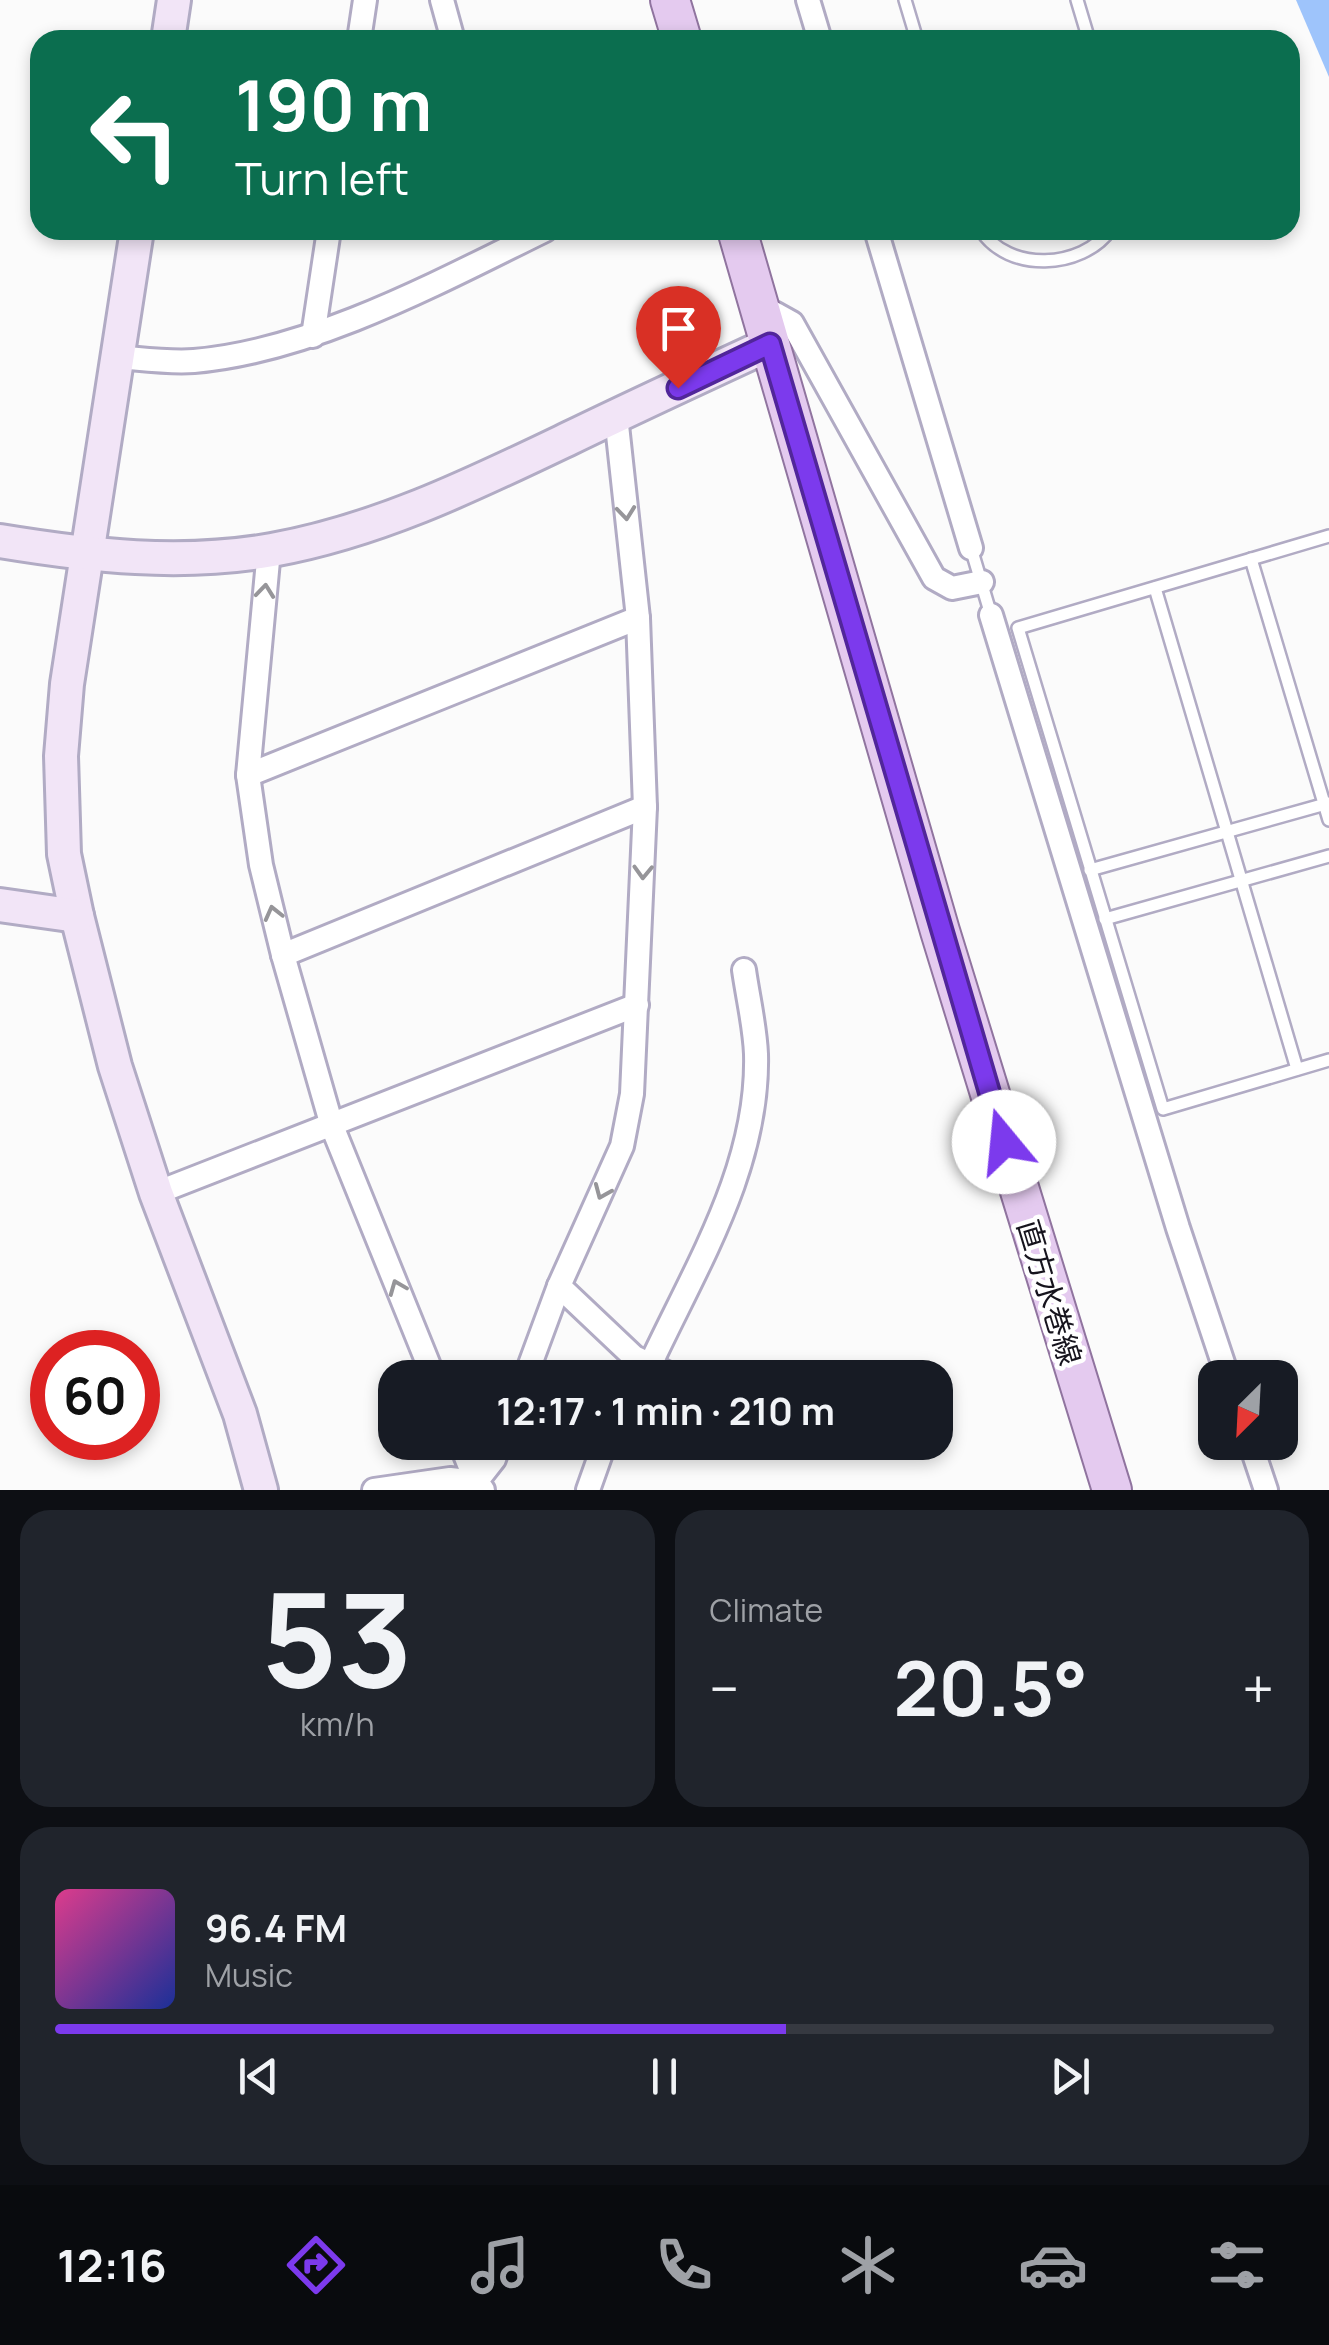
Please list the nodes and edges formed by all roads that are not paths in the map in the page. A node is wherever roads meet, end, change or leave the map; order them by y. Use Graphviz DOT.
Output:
graph roads {
  1 [pos="174,0"];
  2 [pos="365,0"];
  3 [pos="442,0"];
  4 [pos="670,0"];
  5 [pos="808,0"];
  6 [pos="905,0"];
  7 [pos="1077,0"];
  8 [pos="170,30"];
  9 [pos="360,30"];
  10 [pos="451,30"];
  11 [pos="679,30"];
  12 [pos="817,30"];
  13 [pos="914,30"];
  14 [pos="1086,30"];
  15 [pos="135,240"];
  16 [pos="327,240"];
  17 [pos="508,240"];
  18 [pos="740,240"];
  19 [pos="879,240"];
  20 [pos="987,240"];
  21 [pos="1102,240"];
  22 [pos="765,329"];
  23 [pos="313,336"];
  24 [pos="117,357"];
  25 [pos="616,416"];
  26 [pos="1329,536"];
  27 [pos="0,541"];
  28 [pos="971,548"];
  29 [pos="270,550"];
  30 [pos="86,555"];
  31 [pos="1251,559"];
  32 [pos="982,582"];
  33 [pos="1155,588"];
  34 [pos="992,615"];
  35 [pos="638,618"];
  36 [pos="248,776"];
  37 [pos="1327,804"];
  38 [pos="646,808"];
  39 [pos="1329,820"];
  40 [pos="1227,831"];
  41 [pos="1329,856"];
  42 [pos="1090,870"];
  43 [pos="1242,880"];
  44 [pos="0,905"];
  45 [pos="77,916"];
  46 [pos="1105,919"];
  47 [pos="283,954"];
  48 [pos="744,970"];
  49 [pos="638,1005"];
  50 [pos="1329,1060"];
  51 [pos="1298,1069"];
  52 [pos="332,1126"];
  53 [pos="156,1193"];
  54 [pos="559,1286"];
  55 [pos="427,1360"];
  56 [pos="532,1360"];
  57 [pos="631,1360"];
  58 [pos="640,1360"];
  59 [pos="1222,1360"];
  60 [pos="468,1460"];
  61 [pos="493,1460"];
  62 [pos="599,1460"];
  63 [pos="1256,1460"];
  64 [pos="480,1486"];
  65 [pos="261,1490"];
  66 [pos="374,1490"];
  67 [pos="588,1490"];
  68 [pos="1112,1490"];
  69 [pos="1266,1490"];
  1 -- 8 [label="street"];
  2 -- 9 [label="street"];
  3 -- 10 [label="street"];
  4 -- 11 [label="main road"];
  5 -- 12 [label="street"];
  6 -- 13 [label="lane"];
  7 -- 14 [label="lane"];
  15 -- 24 [label="street"];
  16 -- 23 [label="street"];
  17 -- 23 [label="street"];
  18 -- 22 [label="main road, 直方水巻線"];
  19 -- 28 [label="street"];
  20 -- 21 [label="lane"];
  22 -- 25 [label="street"];
  22 -- 32 [label="street"];
  22 -- 68 [label="main road, 直方水巻線"];
  23 -- 24 [label="street"];
  24 -- 30 [label="street"];
  25 -- 29 [label="street"];
  25 -- 35 [label="street, one-way"];
  26 -- 31 [label="lane"];
  27 -- 30 [label="street"];
  28 -- 32 [label="lane"];
  29 -- 30 [label="street"];
  36 -- 29 [label="street, one-way"];
  30 -- 45 [label="street"];
  31 -- 33 [label="lane"];
  31 -- 37 [label="lane"];
  32 -- 34 [label="lane"];
  33 -- 40 [label="lane"];
  33 -- 42 [label="lane"];
  34 -- 59 [label="street"];
  35 -- 36 [label="street"];
  35 -- 38 [label="street"];
  47 -- 36 [label="street, one-way"];
  37 -- 39 [label="lane"];
  37 -- 40 [label="lane"];
  38 -- 47 [label="street"];
  38 -- 49 [label="street, one-way"];
  40 -- 42 [label="lane"];
  40 -- 43 [label="lane"];
  41 -- 43 [label="lane"];
  42 -- 46 [label="lane"];
  43 -- 46 [label="lane"];
  43 -- 51 [label="lane"];
  44 -- 45 [label="street"];
  45 -- 53 [label="street"];
  46 -- 51 [label="lane"];
  47 -- 52 [label="street"];
  48 -- 58 [label="street"];
  49 -- 52 [label="street"];
  49 -- 54 [label="street, one-way"];
  50 -- 51 [label="lane"];
  52 -- 53 [label="street"];
  55 -- 52 [label="street, one-way"];
  53 -- 65 [label="street"];
  54 -- 56 [label="street"];
  54 -- 57 [label="street"];
  60 -- 64 [label="street"];
  61 -- 64 [label="street"];
  62 -- 67 [label="street"];
  63 -- 69 [label="street"];
  64 -- 66 [label="street"];
}
